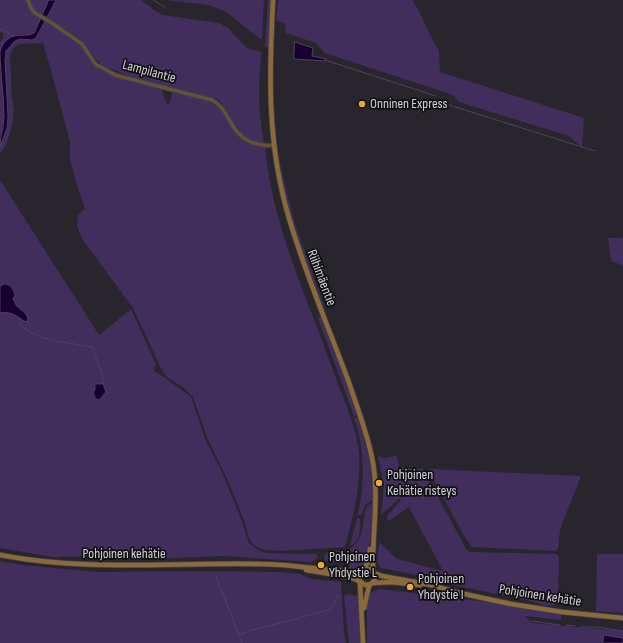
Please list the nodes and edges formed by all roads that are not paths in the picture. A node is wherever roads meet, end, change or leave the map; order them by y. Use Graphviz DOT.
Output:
graph roads {
  1 [pos="28,0"];
  2 [pos="273,0"];
  3 [pos="273,145"];
  4 [pos="373,539"];
  5 [pos="0,555"];
  6 [pos="248,564"];
  7 [pos="362,570"];
  8 [pos="374,572"];
  9 [pos="360,582"];
  10 [pos="371,584"];
  11 [pos="455,592"];
  12 [pos="362,614"];
  13 [pos="623,618"];
  14 [pos="364,643"];
  1 -- 3 [label="street, Lampilantie"];
  2 -- 3 [label="main road, Riihimäentie"];
  3 -- 4 [label="main road, Riihimäentie"];
  4 -- 7 [label="main road, Riihimäentie"];
  4 -- 8 [label="main road, Riihimäentie"];
  5 -- 6 [label="main road, Pohjoinen kehätie"];
  6 -- 7 [label="main road, Pohjoinen kehätie"];
  6 -- 9 [label="main road, Pohjoinen kehätie"];
  7 -- 8 [label="main road"];
  7 -- 9 [label="main road"];
  8 -- 10 [label="main road"];
  8 -- 11 [label="main road, Pohjoinen kehätie"];
  9 -- 10 [label="main road"];
  9 -- 12 [label="main road"];
  10 -- 11 [label="main road, Pohjoinen kehätie"];
  10 -- 12 [label="main road"];
  11 -- 13 [label="main road, Pohjoinen kehätie"];
  12 -- 14 [label="main road"];
}
